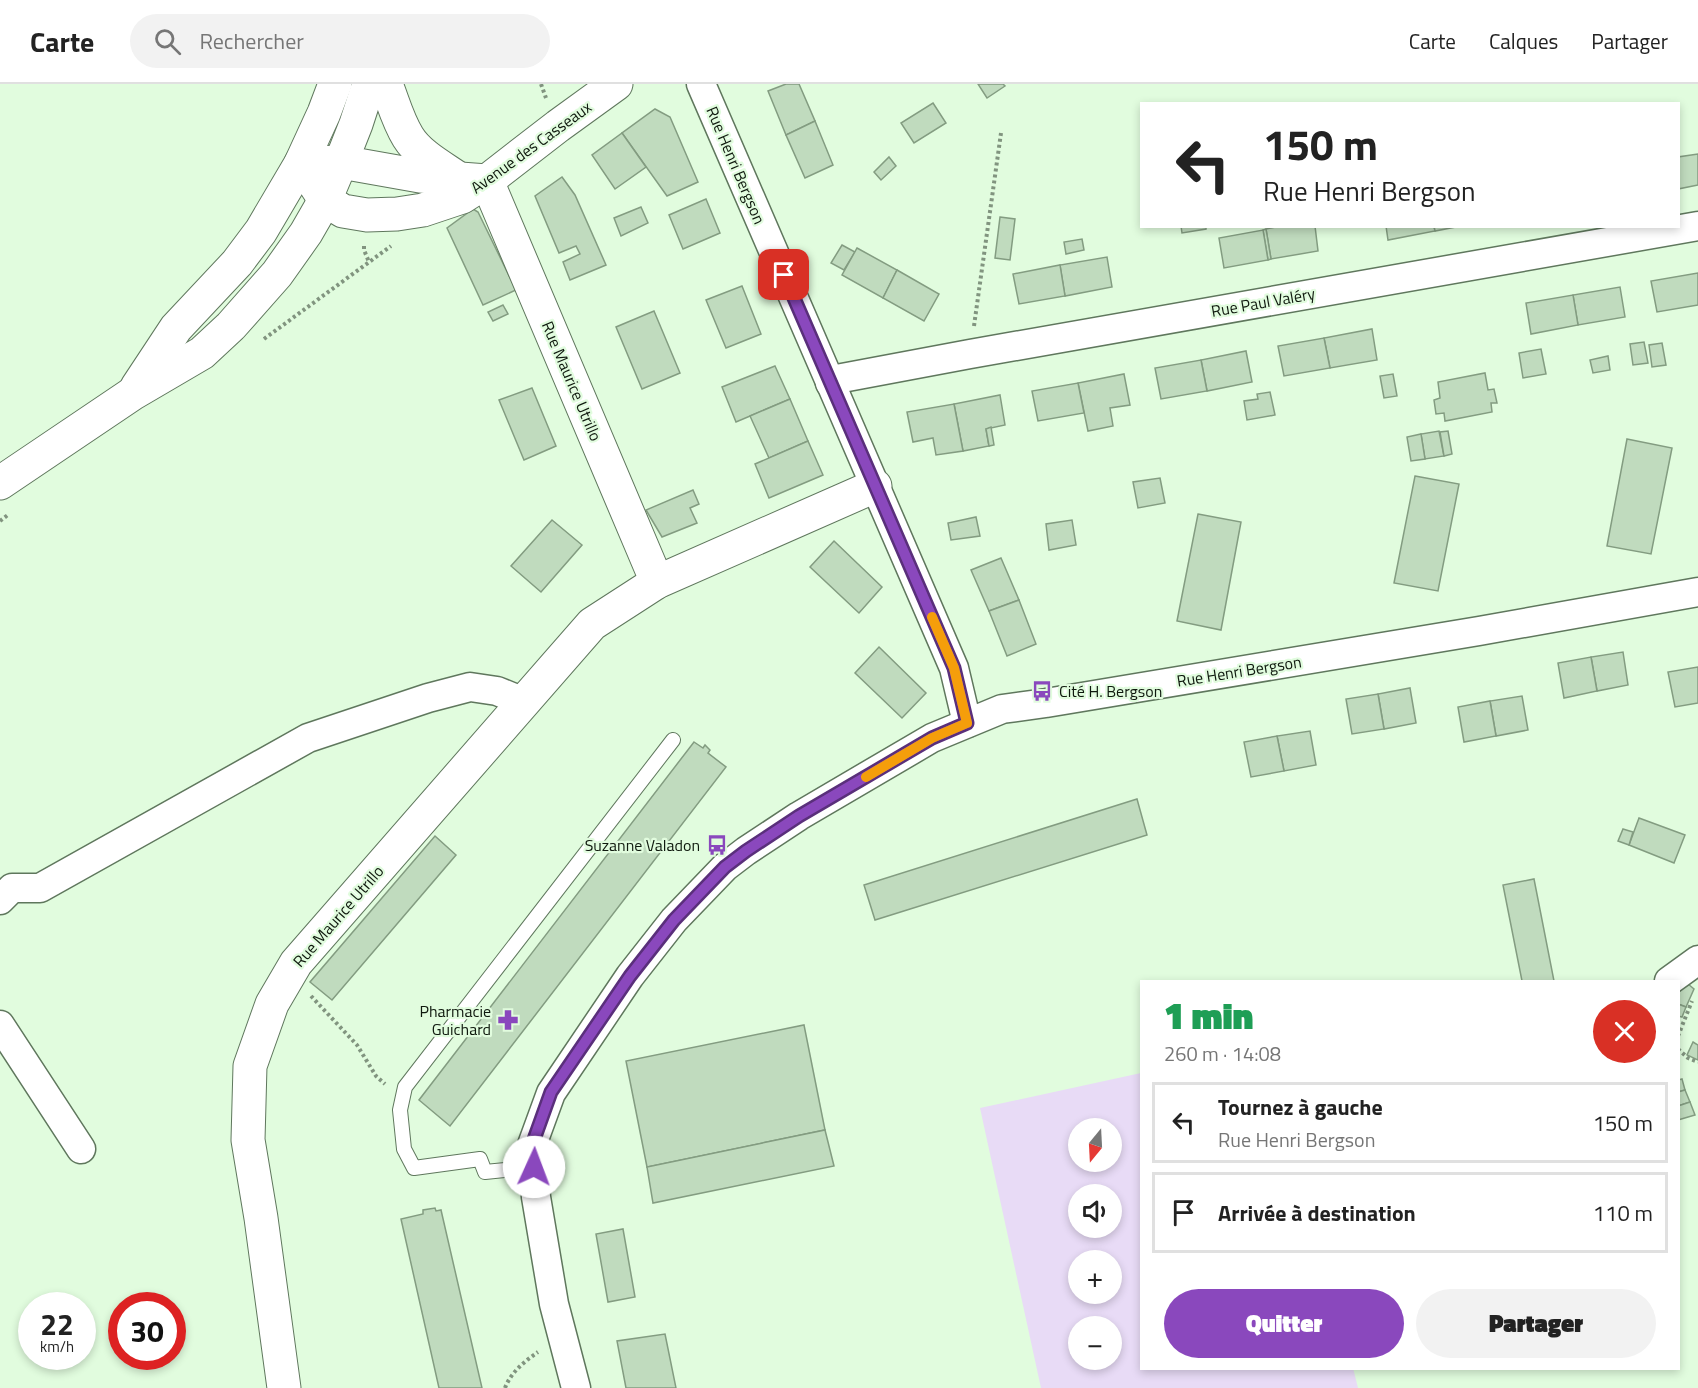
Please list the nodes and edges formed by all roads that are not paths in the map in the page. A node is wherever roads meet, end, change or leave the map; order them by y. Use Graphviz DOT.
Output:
graph roads {
  1 [pos="334,84"];
  2 [pos="369,84"];
  3 [pos="386,84"];
  4 [pos="616,84"];
  5 [pos="702,84"];
  6 [pos="341,162"];
  7 [pos="301,163"];
  8 [pos="463,188"];
  9 [pos="325,200"];
  10 [pos="1698,226"];
  11 [pos="830,382"];
  12 [pos="132,394"];
  13 [pos="0,483"];
  14 [pos="875,486"];
  15 [pos="657,582"];
  16 [pos="1698,592"];
  17 [pos="524,702"];
  18 [pos="967,723"];
  19 [pos="673,740"];
  20 [pos="4,887"];
  21 [pos="1698,960"];
  22 [pos="1670,980"];
  23 [pos="0,1025"];
  24 [pos="81,1149"];
  25 [pos="534,1167"];
  26 [pos="284,1388"];
  27 [pos="576,1388"];
  1 -- 7 [label="street"];
  2 -- 6 [label="street"];
  3 -- 8 [label="street"];
  4 -- 8 [label="street, Avenue des Casseaux"];
  5 -- 11 [label="street, Rue Henri Bergson"];
  6 -- 7 [label="street"];
  6 -- 8 [label="street"];
  6 -- 9 [label="street"];
  7 -- 9 [label="street"];
  7 -- 12 [label="street"];
  8 -- 9 [label="street"];
  8 -- 15 [label="street, Rue Maurice Utrillo"];
  9 -- 12 [label="street"];
  10 -- 11 [label="street, Rue Paul Valéry"];
  11 -- 14 [label="street, Rue Henri Bergson"];
  12 -- 13 [label="street"];
  14 -- 15 [label="street, Rue Maurice Utrillo"];
  14 -- 18 [label="street, Rue Henri Bergson"];
  15 -- 17 [label="street, Rue Maurice Utrillo"];
  16 -- 18 [label="street, Rue Henri Bergson"];
  17 -- 20 [label="street"];
  17 -- 26 [label="street, Rue Maurice Utrillo"];
  18 -- 25 [label="street"];
  19 -- 25 [label="lane"];
  21 -- 22 [label="street"];
  23 -- 24 [label="street"];
  25 -- 27 [label="street"];
}
